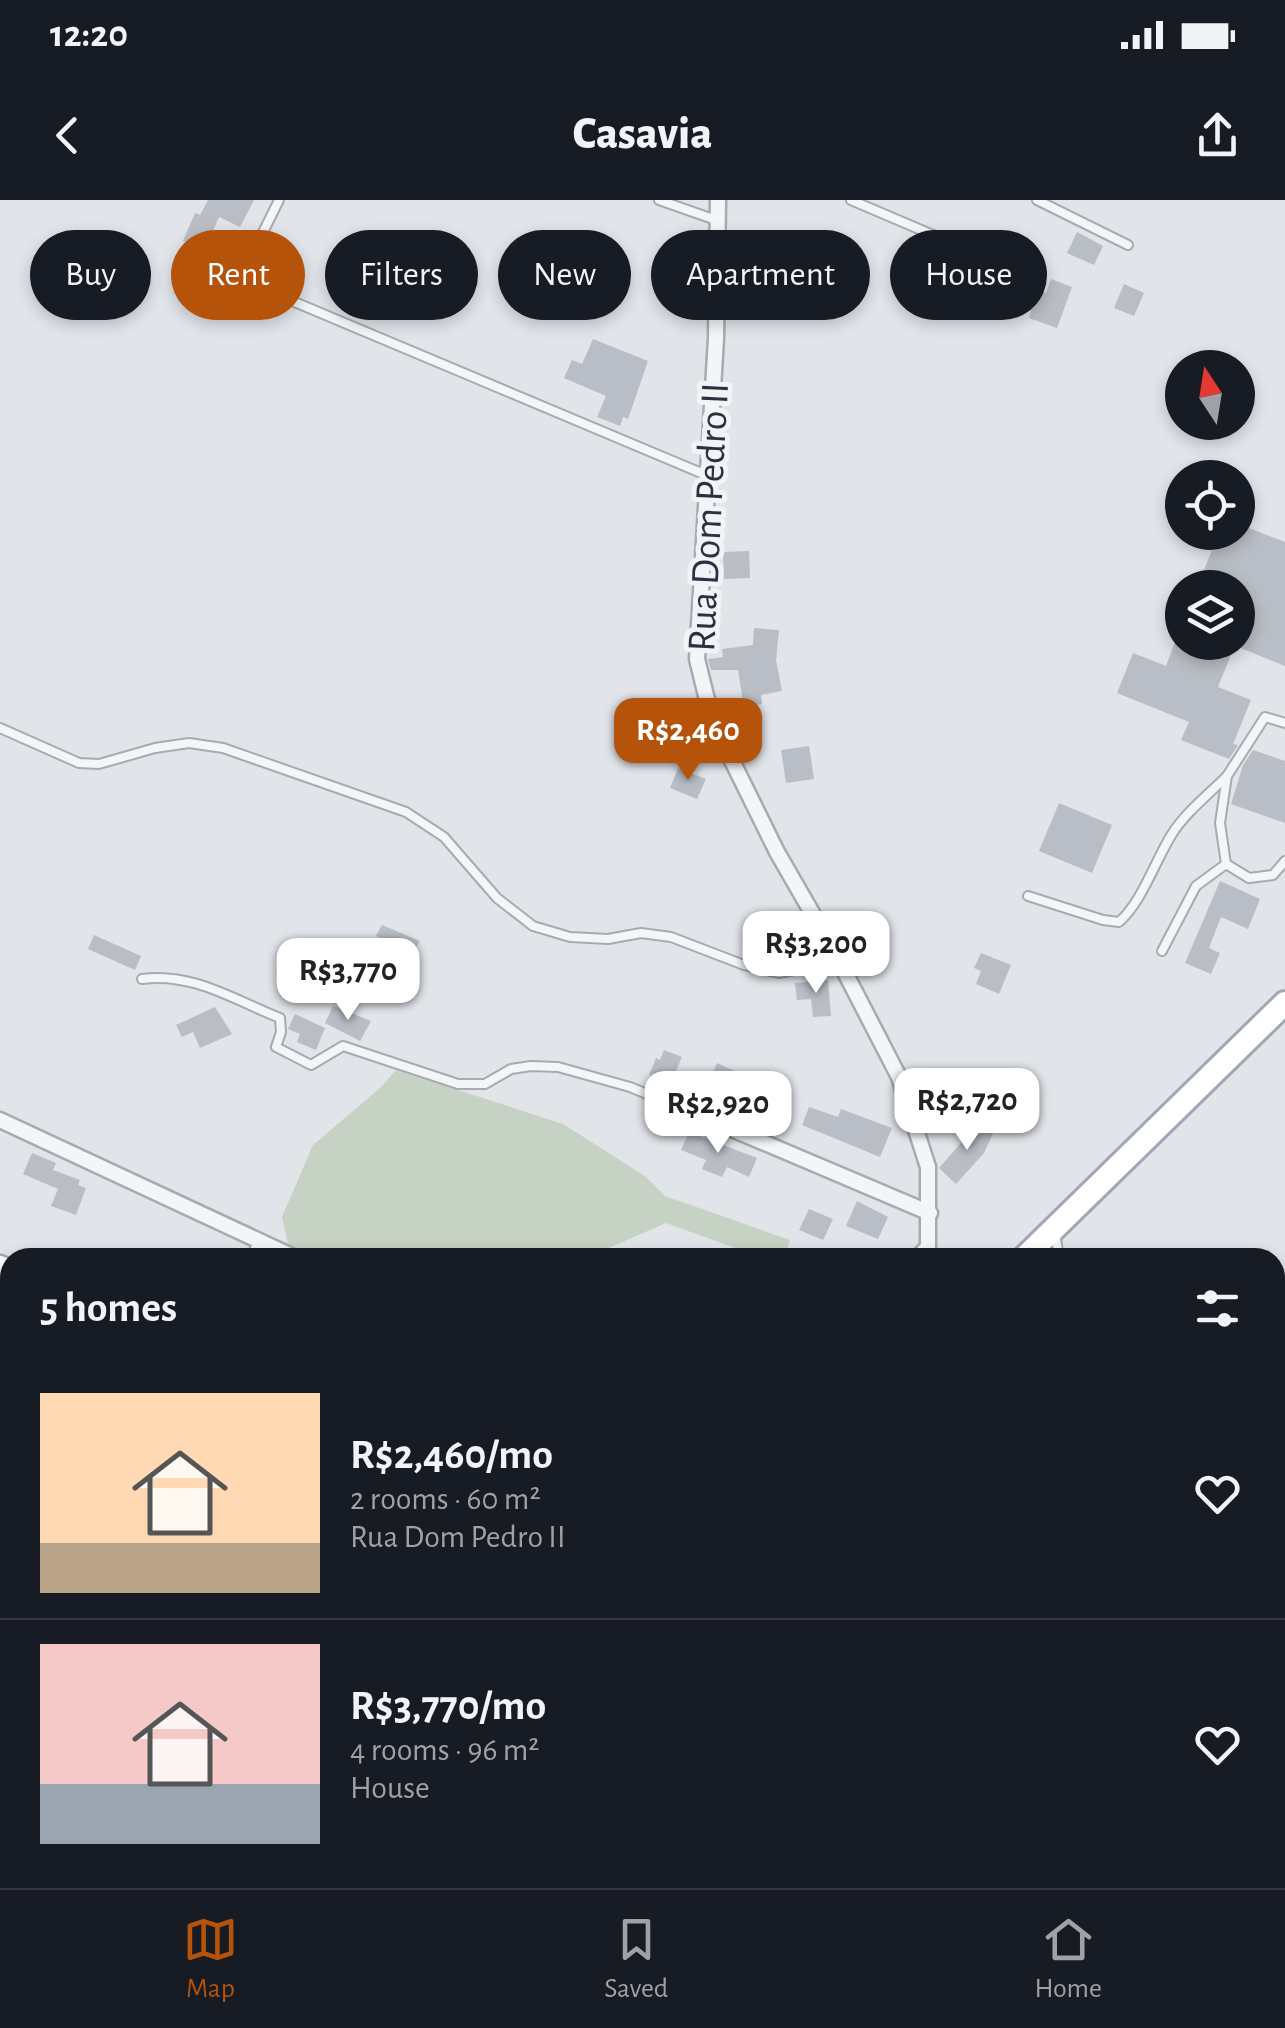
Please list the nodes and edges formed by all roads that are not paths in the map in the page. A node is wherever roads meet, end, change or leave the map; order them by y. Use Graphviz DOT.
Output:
graph roads {
  1 [pos="279,200"];
  2 [pos="660,200"];
  3 [pos="718,200"];
  4 [pos="851,200"];
  5 [pos="1037,200"];
  6 [pos="718,221"];
  7 [pos="922,230"];
  8 [pos="1128,245"];
  9 [pos="706,475"];
  10 [pos="1285,722"];
  11 [pos="0,728"];
  12 [pos="1227,776"];
  13 [pos="1285,861"];
  14 [pos="1226,864"];
  15 [pos="1028,896"];
  16 [pos="834,951"];
  17 [pos="1162,951"];
  18 [pos="142,978"];
  19 [pos="1285,1002"];
  20 [pos="706,1118"];
  21 [pos="0,1120"];
  22 [pos="930,1213"];
  23 [pos="1054,1230"];
  24 [pos="258,1241"];
  25 [pos="256,1248"];
  26 [pos="274,1248"];
  27 [pos="927,1248"];
  28 [pos="1035,1248"];
  29 [pos="1057,1248"];
  1 -- 9 [label="lane"];
  2 -- 6 [label="lane"];
  3 -- 6 [label="street, Rua Dom Pedro II"];
  4 -- 7 [label="lane"];
  5 -- 8 [label="lane"];
  6 -- 9 [label="street, Rua Dom Pedro II"];
  9 -- 16 [label="street, Rua Dom Pedro II"];
  10 -- 12 [label="lane"];
  11 -- 16 [label="lane"];
  12 -- 14 [label="lane"];
  12 -- 15 [label="lane"];
  13 -- 14 [label="lane"];
  14 -- 17 [label="lane"];
  16 -- 22 [label="street, Rua Dom Pedro II"];
  18 -- 20 [label="lane"];
  19 -- 23 [label="main road"];
  20 -- 22 [label="street"];
  21 -- 24 [label="street"];
  22 -- 27 [label="street, Rua Dom Pedro II"];
  23 -- 28 [label="main road"];
  23 -- 29 [label="lane"];
  24 -- 25 [label="lane"];
  24 -- 26 [label="street"];
}
